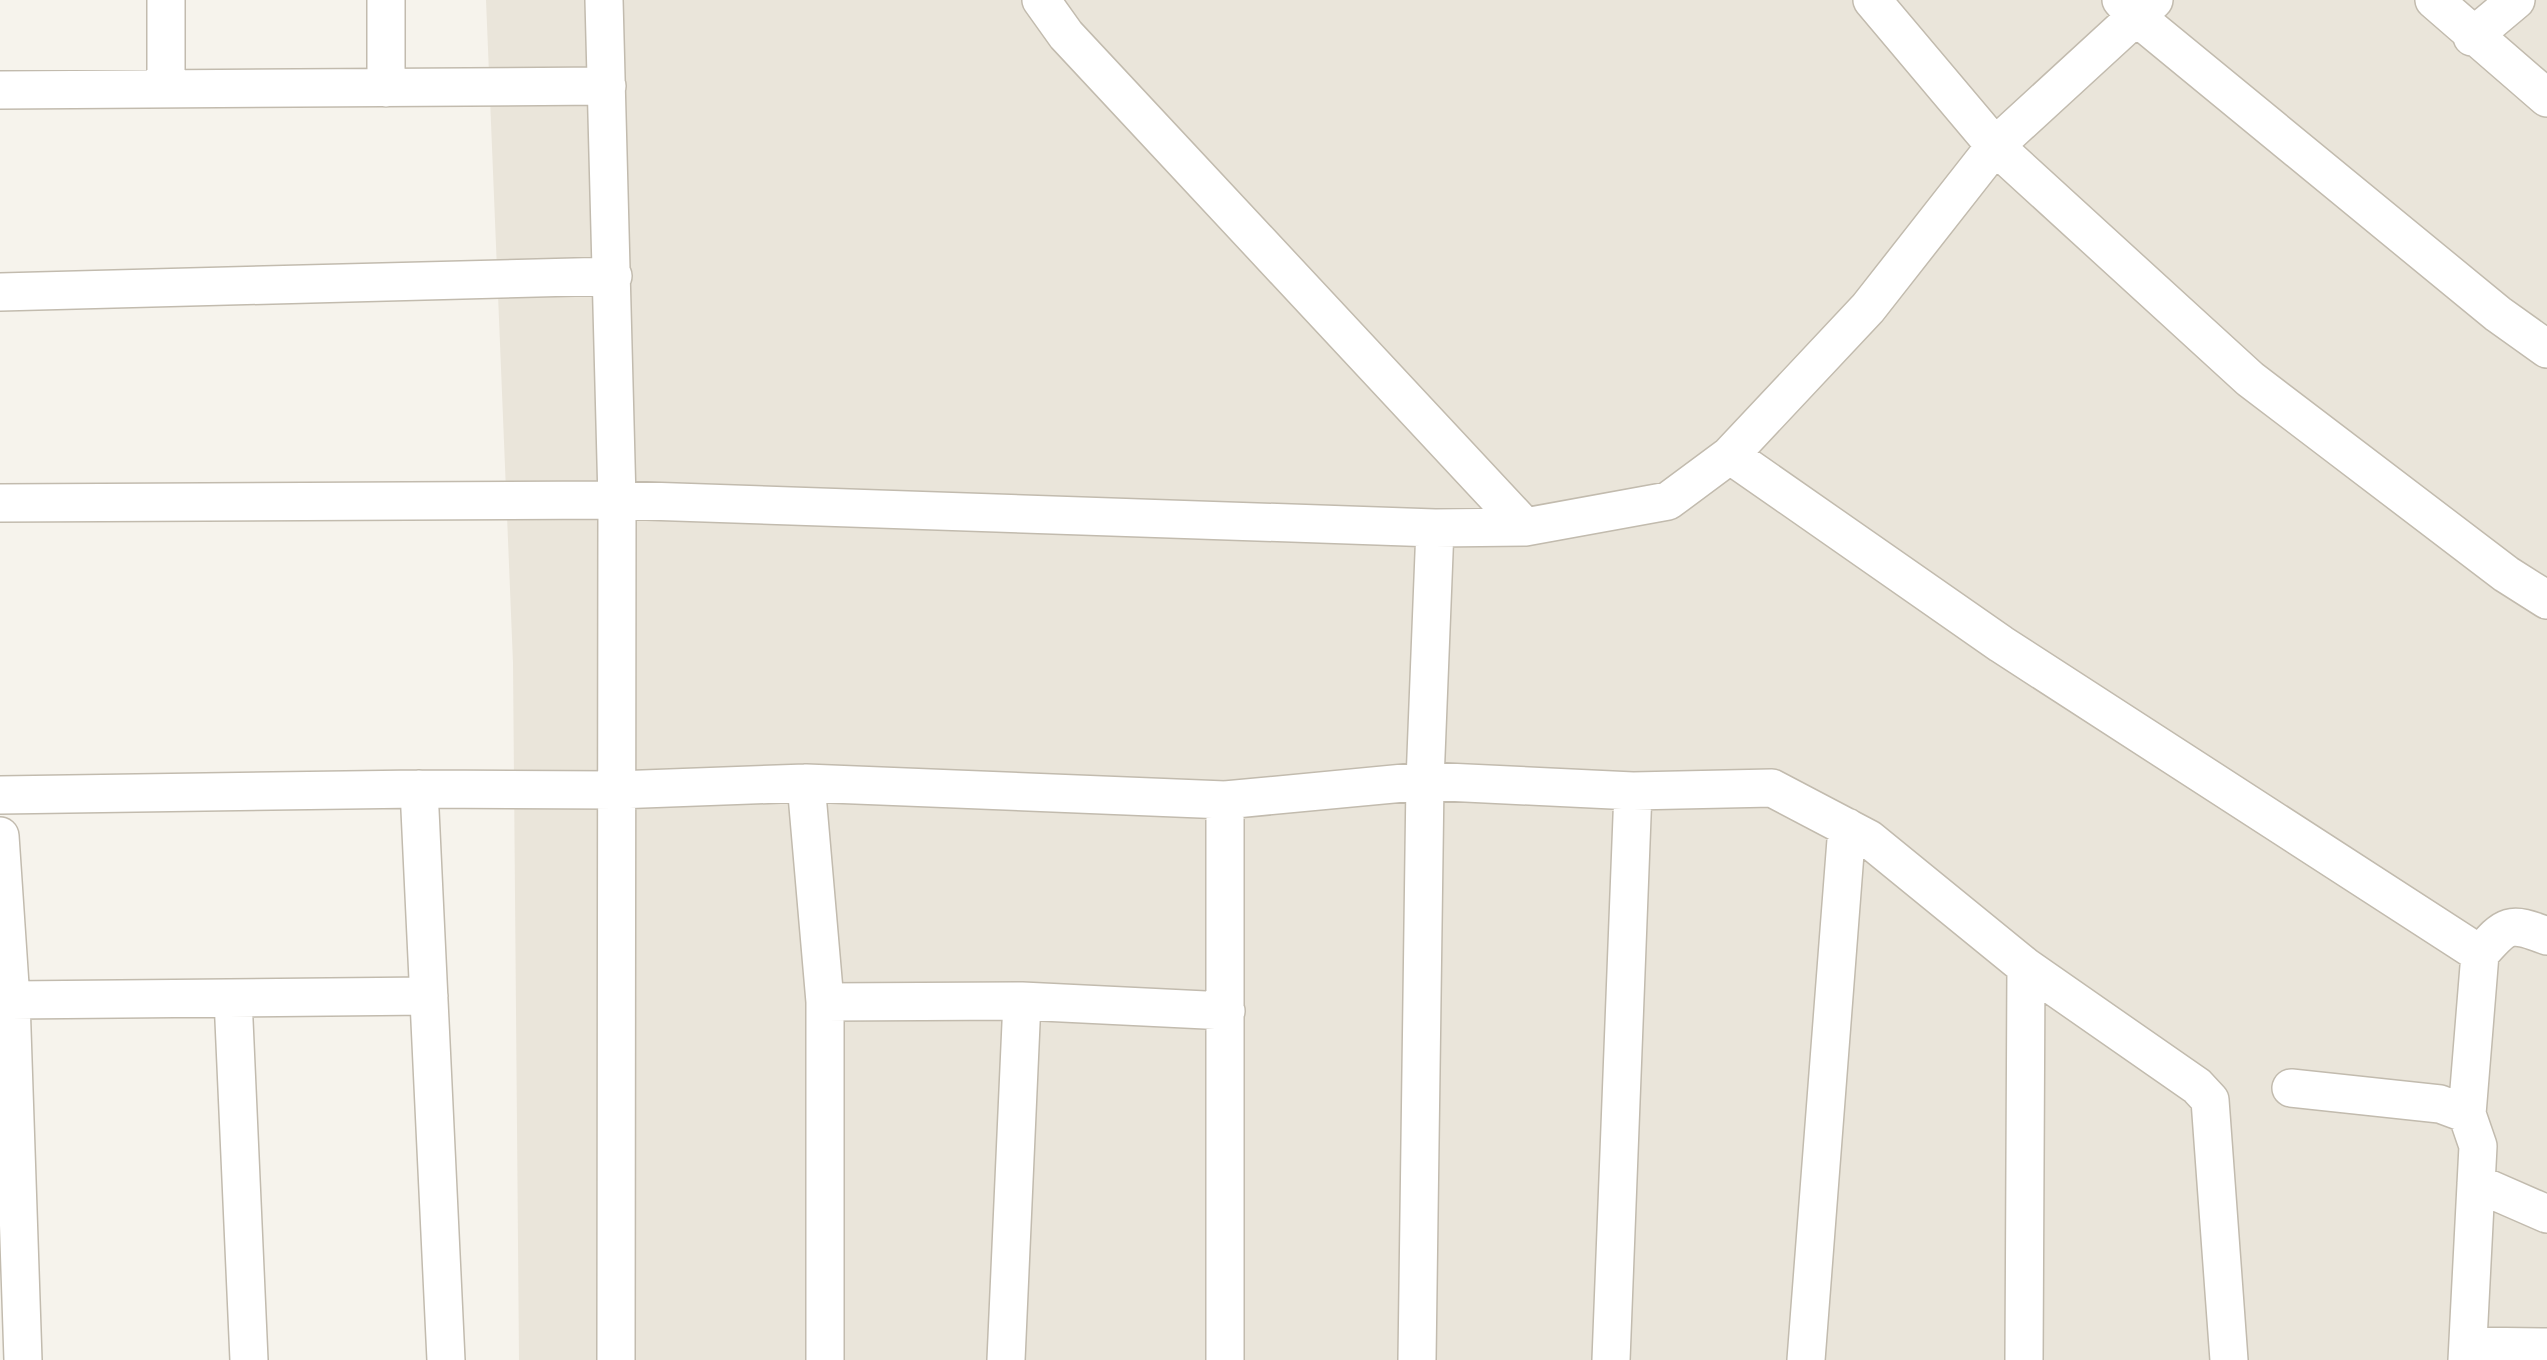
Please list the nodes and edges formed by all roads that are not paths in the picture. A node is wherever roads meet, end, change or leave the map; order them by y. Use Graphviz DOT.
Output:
graph roads {
  1 [pos="166,0"];
  2 [pos="386,0"];
  3 [pos="604,0"];
  4 [pos="1041,0"];
  5 [pos="1872,0"];
  6 [pos="2434,0"];
  7 [pos="2516,0"];
  8 [pos="2136,5"];
  9 [pos="2473,37"];
  10 [pos="607,86"];
  11 [pos="386,88"];
  12 [pos="166,89"];
  13 [pos="0,90"];
  14 [pos="2547,99"];
  15 [pos="1995,146"];
  16 [pos="613,276"];
  17 [pos="0,292"];
  18 [pos="2547,349"];
  19 [pos="1730,455"];
  20 [pos="617,500"];
  21 [pos="0,503"];
  22 [pos="1525,527"];
  23 [pos="1435,528"];
  24 [pos="2547,600"];
  25 [pos="1425,781"];
  26 [pos="806,783"];
  27 [pos="419,789"];
  28 [pos="616,790"];
  29 [pos="1633,790"];
  30 [pos="0,795"];
  31 [pos="1226,800"];
  32 [pos="1847,827"];
  33 [pos="0,836"];
  34 [pos="2547,936"];
  35 [pos="2480,954"];
  36 [pos="2026,967"];
  37 [pos="429,996"];
  38 [pos="233,998"];
  39 [pos="11,1000"];
  40 [pos="1022,1001"];
  41 [pos="825,1003"];
  42 [pos="1226,1011"];
  43 [pos="2291,1088"];
  44 [pos="2467,1114"];
  45 [pos="2476,1184"];
  46 [pos="2547,1214"];
  47 [pos="2547,1347"];
  48 [pos="2467,1353"];
  49 [pos="23,1360"];
  50 [pos="249,1360"];
  51 [pos="446,1360"];
  52 [pos="616,1360"];
  53 [pos="825,1360"];
  54 [pos="1006,1360"];
  55 [pos="1225,1360"];
  56 [pos="1417,1360"];
  57 [pos="1611,1360"];
  58 [pos="1806,1360"];
  59 [pos="2024,1360"];
  60 [pos="2229,1360"];
  1 -- 12 [label="street"];
  2 -- 11 [label="street"];
  3 -- 10 [label="street"];
  4 -- 22 [label="street"];
  5 -- 15 [label="street"];
  6 -- 9 [label="street"];
  7 -- 9 [label="street"];
  8 -- 15 [label="street"];
  8 -- 18 [label="street"];
  9 -- 14 [label="street"];
  10 -- 11 [label="street"];
  10 -- 16 [label="street"];
  11 -- 12 [label="street"];
  12 -- 13 [label="street"];
  15 -- 19 [label="street"];
  15 -- 24 [label="street"];
  16 -- 17 [label="street"];
  16 -- 20 [label="street"];
  19 -- 22 [label="street"];
  19 -- 35 [label="street"];
  20 -- 21 [label="street"];
  20 -- 23 [label="street"];
  20 -- 28 [label="street"];
  22 -- 23 [label="street"];
  23 -- 25 [label="street"];
  25 -- 29 [label="street"];
  25 -- 31 [label="street"];
  25 -- 56 [label="street"];
  26 -- 28 [label="street"];
  26 -- 31 [label="street"];
  26 -- 41 [label="street"];
  27 -- 28 [label="street"];
  27 -- 30 [label="street"];
  27 -- 37 [label="street"];
  28 -- 52 [label="street"];
  29 -- 32 [label="street"];
  29 -- 57 [label="street"];
  31 -- 42 [label="street"];
  32 -- 36 [label="street"];
  32 -- 58 [label="street"];
  33 -- 39 [label="street"];
  34 -- 35 [label="street"];
  35 -- 44 [label="street"];
  36 -- 59 [label="street"];
  36 -- 60 [label="street"];
  37 -- 38 [label="street"];
  37 -- 51 [label="street"];
  38 -- 39 [label="street"];
  38 -- 50 [label="street"];
  39 -- 49 [label="street"];
  40 -- 41 [label="street"];
  40 -- 42 [label="street"];
  40 -- 54 [label="street"];
  41 -- 53 [label="street"];
  42 -- 55 [label="street"];
  43 -- 44 [label="street"];
  44 -- 45 [label="street"];
  45 -- 46 [label="street"];
  45 -- 48 [label="street"];
  47 -- 48 [label="street"];
}
